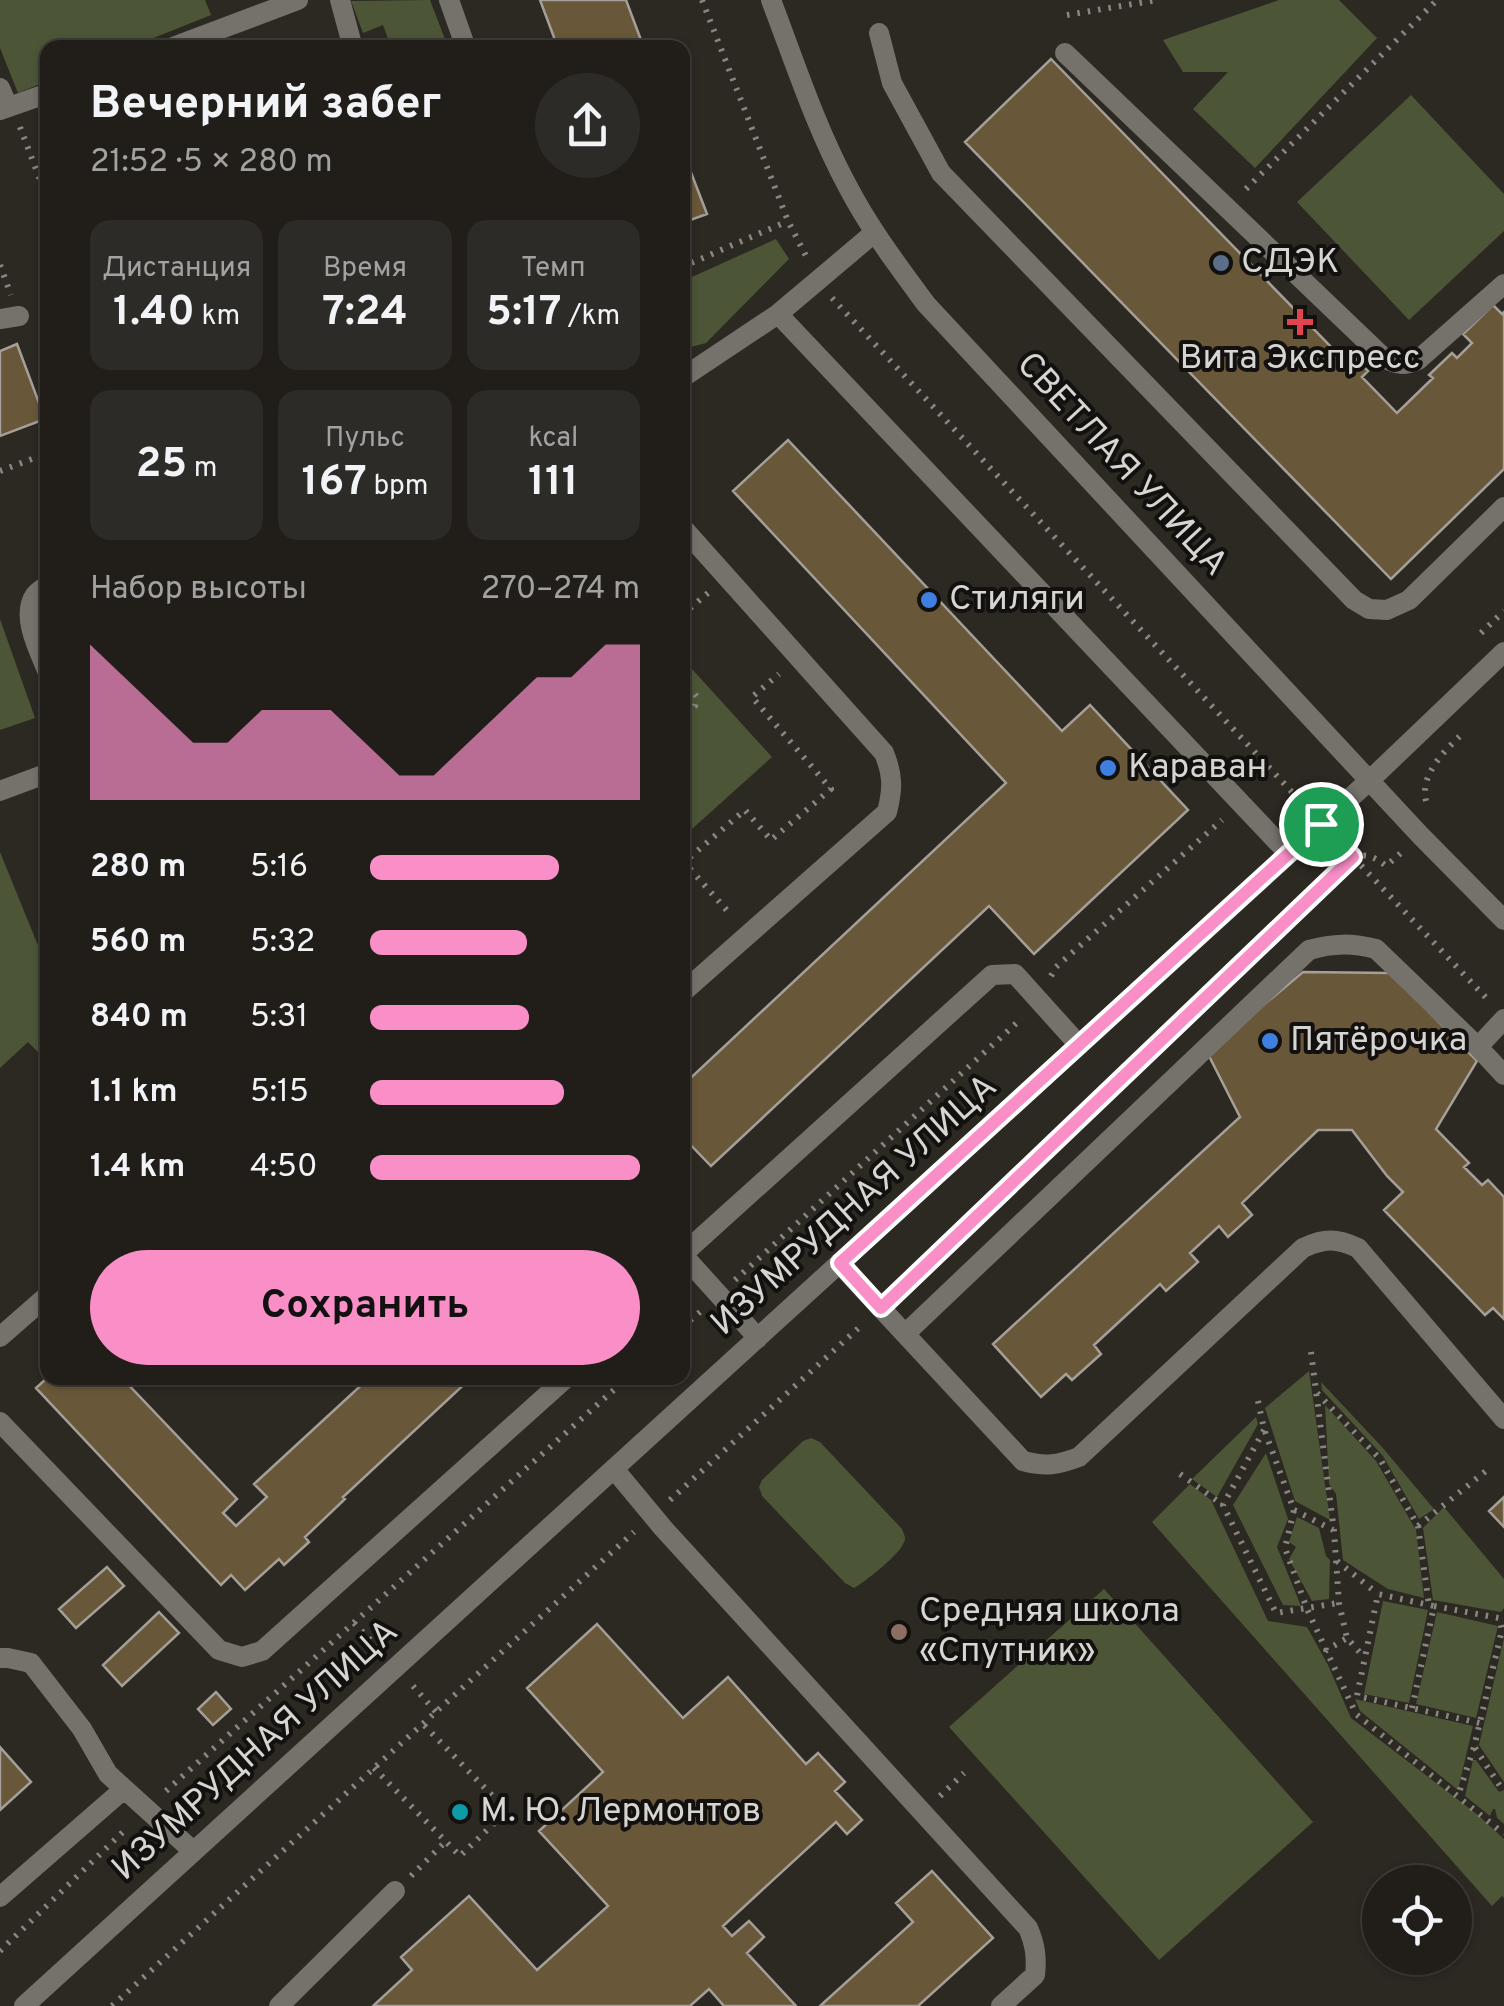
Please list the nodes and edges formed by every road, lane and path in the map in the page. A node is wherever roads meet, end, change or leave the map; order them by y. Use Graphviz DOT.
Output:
graph roads {
  1 [pos="298,0"];
  2 [pos="340,0"];
  3 [pos="449,0"];
  4 [pos="702,0"];
  5 [pos="771,0"];
  6 [pos="1156,0"];
  7 [pos="1437,0"];
  8 [pos="1067,15"];
  9 [pos="878,32"];
  10 [pos="191,40"];
  11 [pos="351,40"];
  12 [pos="463,40"];
  13 [pos="1065,53"];
  14 [pos="40,101"];
  15 [pos="3,102"];
  16 [pos="10,131"];
  17 [pos="40,180"];
  18 [pos="1247,188"];
  19 [pos="788,221"];
  20 [pos="874,233"];
  21 [pos="690,263"];
  22 [pos="819,282"];
  23 [pos="1504,284"];
  24 [pos="778,314"];
  25 [pos="690,373"];
  26 [pos="40,456"];
  27 [pos="0,471"];
  28 [pos="1504,506"];
  29 [pos="690,537"];
  30 [pos="40,591"];
  31 [pos="40,652"];
  32 [pos="1504,652"];
  33 [pos="798,657"];
  34 [pos="690,688"];
  35 [pos="690,710"];
  36 [pos="1465,731"];
  37 [pos="40,776"];
  38 [pos="1370,780"];
  39 [pos="0,791"];
  40 [pos="1250,813"];
  41 [pos="1321,824"];
  42 [pos="1420,836"];
  43 [pos="1288,853"];
  44 [pos="690,856"];
  45 [pos="1353,857"];
  46 [pos="690,870"];
  47 [pos="1504,920"];
  48 [pos="749,934"];
  49 [pos="690,986"];
  50 [pos="1040,1002"];
  51 [pos="1490,1002"];
  52 [pos="1504,1019"];
  53 [pos="1079,1045"];
  54 [pos="1478,1047"];
  55 [pos="1504,1075"];
  56 [pos="690,1256"];
  57 [pos="840,1263"];
  58 [pos="690,1266"];
  59 [pos="719,1294"];
  60 [pos="40,1301"];
  61 [pos="881,1308"];
  62 [pos="690,1321"];
  63 [pos="905,1334"];
  64 [pos="0,1337"];
  65 [pos="758,1338"];
  66 [pos="1311,1352"];
  67 [pos="558,1385"];
  68 [pos="619,1385"];
  69 [pos="1316,1392"];
  70 [pos="1258,1402"];
  71 [pos="1504,1419"];
  72 [pos="0,1422"];
  73 [pos="1264,1430"];
  74 [pos="614,1469"];
  75 [pos="1487,1470"];
  76 [pos="1180,1474"];
  77 [pos="1223,1505"];
  78 [pos="1294,1510"];
  79 [pos="652,1515"];
  80 [pos="1418,1526"];
  81 [pos="1334,1531"];
  82 [pos="1336,1560"];
  83 [pos="1378,1594"];
  84 [pos="1339,1603"];
  85 [pos="1432,1606"];
  86 [pos="1307,1609"];
  87 [pos="1502,1616"];
  88 [pos="1346,1638"];
  89 [pos="1325,1651"];
  90 [pos="0,1658"];
  91 [pos="1365,1658"];
  92 [pos="1353,1698"];
  93 [pos="1412,1708"];
  94 [pos="1480,1723"];
  95 [pos="423,1724"];
  96 [pos="1474,1746"];
  97 [pos="374,1768"];
  98 [pos="124,1789"];
  99 [pos="1502,1789"];
  100 [pos="1458,1796"];
  101 [pos="147,1809"];
  102 [pos="1504,1834"];
  103 [pos="445,1842"];
  104 [pos="193,1851"];
  105 [pos="395,1891"];
  106 [pos="0,1898"];
  107 [pos="0,1951"];
  108 [pos="24,2006"];
  109 [pos="112,2006"];
  110 [pos="278,2006"];
  111 [pos="1002,2006"];
  1 -- 10 [label="street"];
  2 -- 11 [label="street"];
  3 -- 12 [label="street"];
  4 -- 19 [label="path"];
  5 -- 20 [label="street, СВЕТЛАЯ УЛИЦА"];
  6 -- 8 [label="path"];
  7 -- 18 [label="path"];
  9 -- 28 [label="street"];
  13 -- 23 [label="street"];
  14 -- 15 [label="street"];
  16 -- 17 [label="path"];
  19 -- 21 [label="path"];
  19 -- 22 [label="path"];
  20 -- 22 [label="street"];
  20 -- 38 [label="street, СВЕТЛАЯ УЛИЦА"];
  22 -- 24 [label="street"];
  22 -- 41 [label="path"];
  24 -- 25 [label="street"];
  24 -- 40 [label="street"];
  26 -- 27 [label="path"];
  29 -- 33 [label="street"];
  30 -- 31 [label="street"];
  32 -- 38 [label="street, ИЗУМРУДНАЯ УЛИЦА"];
  33 -- 44 [label="path"];
  33 -- 48 [label="street"];
  34 -- 35 [label="path"];
  36 -- 42 [label="path"];
  37 -- 39 [label="street"];
  38 -- 41 [label="street, ИЗУМРУДНАЯ УЛИЦА"];
  38 -- 42 [label="street, СВЕТЛАЯ УЛИЦА"];
  40 -- 43 [label="street"];
  40 -- 50 [label="path"];
  41 -- 43 [label="street, ИЗУМРУДНАЯ УЛИЦА"];
  41 -- 45 [label="path"];
  42 -- 45 [label="path"];
  42 -- 47 [label="street, СВЕТЛАЯ УЛИЦА"];
  43 -- 53 [label="street, ИЗУМРУДНАЯ УЛИЦА"];
  45 -- 51 [label="path"];
  45 -- 61 [label="path"];
  46 -- 48 [label="path"];
  48 -- 49 [label="street"];
  50 -- 53 [label="street"];
  50 -- 56 [label="street"];
  50 -- 59 [label="path"];
  52 -- 54 [label="street"];
  53 -- 57 [label="street, ИЗУМРУДНАЯ УЛИЦА"];
  54 -- 55 [label="street"];
  54 -- 63 [label="street"];
  57 -- 61 [label="street"];
  57 -- 65 [label="street, ИЗУМРУДНАЯ УЛИЦА"];
  58 -- 59 [label="street"];
  59 -- 62 [label="path"];
  59 -- 65 [label="street"];
  60 -- 64 [label="street"];
  61 -- 63 [label="street"];
  61 -- 79 [label="path"];
  63 -- 71 [label="street"];
  65 -- 74 [label="street, ИЗУМРУДНАЯ УЛИЦА"];
  66 -- 69 [label="path"];
  67 -- 72 [label="street"];
  68 -- 101 [label="path"];
  69 -- 80 [label="path"];
  69 -- 81 [label="path"];
  70 -- 73 [label="path"];
  73 -- 77 [label="path"];
  73 -- 78 [label="path"];
  74 -- 79 [label="street"];
  74 -- 104 [label="street, ИЗУМРУДНАЯ УЛИЦА"];
  75 -- 80 [label="path"];
  76 -- 77 [label="path"];
  77 -- 86 [label="path"];
  78 -- 81 [label="path"];
  78 -- 86 [label="path"];
  79 -- 95 [label="path"];
  79 -- 111 [label="street"];
  80 -- 85 [label="path"];
  81 -- 82 [label="path"];
  82 -- 83 [label="path"];
  82 -- 84 [label="path"];
  83 -- 85 [label="path"];
  83 -- 91 [label="path"];
  84 -- 86 [label="path"];
  84 -- 88 [label="path"];
  85 -- 87 [label="path"];
  85 -- 93 [label="path"];
  86 -- 89 [label="path"];
  87 -- 94 [label="path"];
  88 -- 89 [label="path"];
  88 -- 91 [label="path"];
  89 -- 92 [label="path"];
  90 -- 98 [label="street"];
  91 -- 92 [label="path"];
  92 -- 93 [label="path"];
  92 -- 100 [label="path"];
  93 -- 94 [label="path"];
  94 -- 96 [label="path"];
  95 -- 97 [label="path"];
  95 -- 103 [label="path"];
  96 -- 99 [label="path"];
  96 -- 100 [label="path"];
  97 -- 103 [label="path"];
  97 -- 109 [label="path"];
  98 -- 101 [label="street"];
  98 -- 106 [label="street"];
  100 -- 102 [label="path"];
  101 -- 104 [label="street"];
  101 -- 107 [label="path"];
  103 -- 105 [label="path"];
  104 -- 108 [label="street, ИЗУМРУДНАЯ УЛИЦА"];
  105 -- 110 [label="street"];
}
